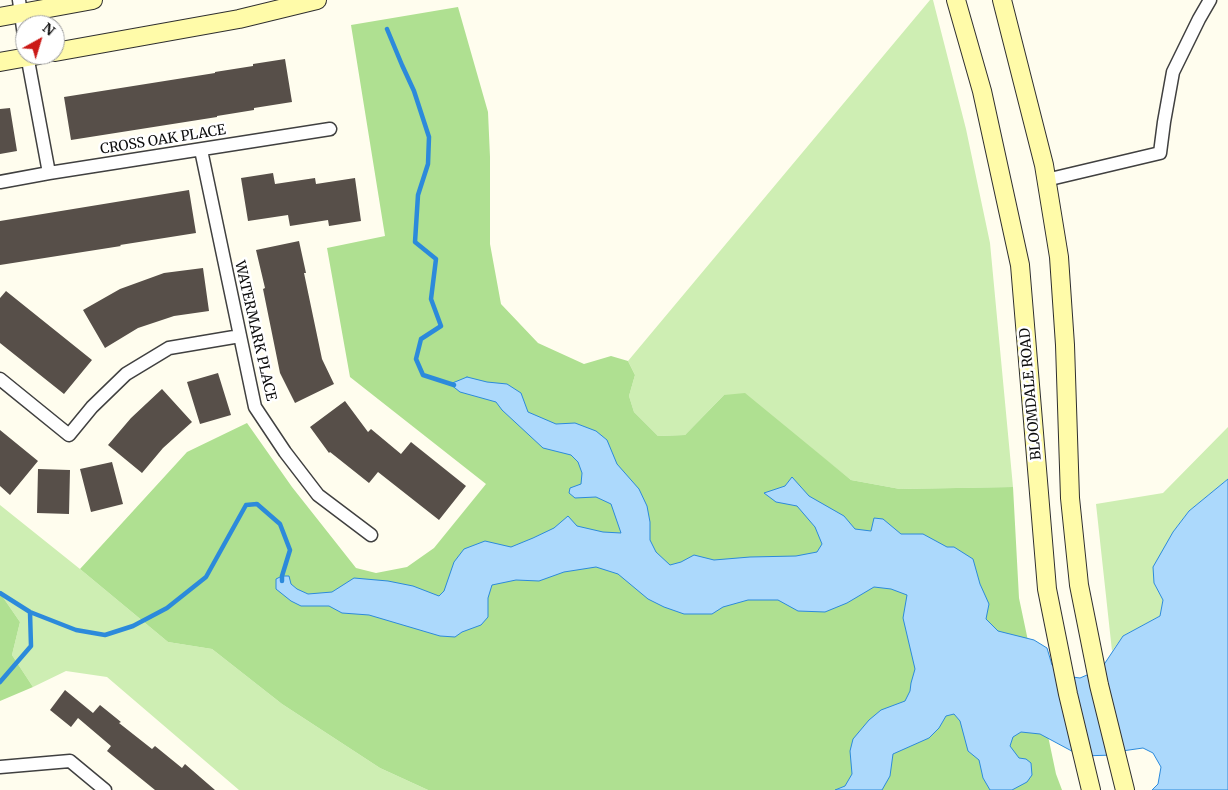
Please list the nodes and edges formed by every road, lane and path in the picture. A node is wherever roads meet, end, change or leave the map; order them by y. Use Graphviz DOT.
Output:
graph roads {
  1 [pos="93,0"];
  2 [pos="317,0"];
  3 [pos="956,0"];
  4 [pos="1002,0"];
  5 [pos="1210,0"];
  6 [pos="20,7"];
  7 [pos="0,17"];
  8 [pos="65,50"];
  9 [pos="15,57"];
  10 [pos="0,62"];
  11 [pos="31,65"];
  12 [pos="330,129"];
  13 [pos="201,150"];
  14 [pos="48,173"];
  15 [pos="1046,180"];
  16 [pos="0,182"];
  17 [pos="240,336"];
  18 [pos="0,379"];
  19 [pos="371,535"];
  20 [pos="0,767"];
  21 [pos="105,790"];
  22 [pos="1091,790"];
  23 [pos="1125,790"];
  1 -- 6 [label="street"];
  2 -- 8 [label="street"];
  3 -- 22 [label="street, BLOOMDALE ROAD"];
  4 -- 15 [label="street"];
  5 -- 15 [label="street"];
  6 -- 7 [label="street"];
  9 -- 10 [label="street"];
  11 -- 14 [label="street"];
  12 -- 13 [label="street, CROSS OAK PLACE"];
  13 -- 14 [label="street, CROSS OAK PLACE"];
  13 -- 17 [label="street, WATERMARK PLACE"];
  14 -- 16 [label="street, CROSS OAK PLACE"];
  15 -- 23 [label="street"];
  17 -- 18 [label="street"];
  17 -- 19 [label="street, WATERMARK PLACE"];
  20 -- 21 [label="street"];
}
